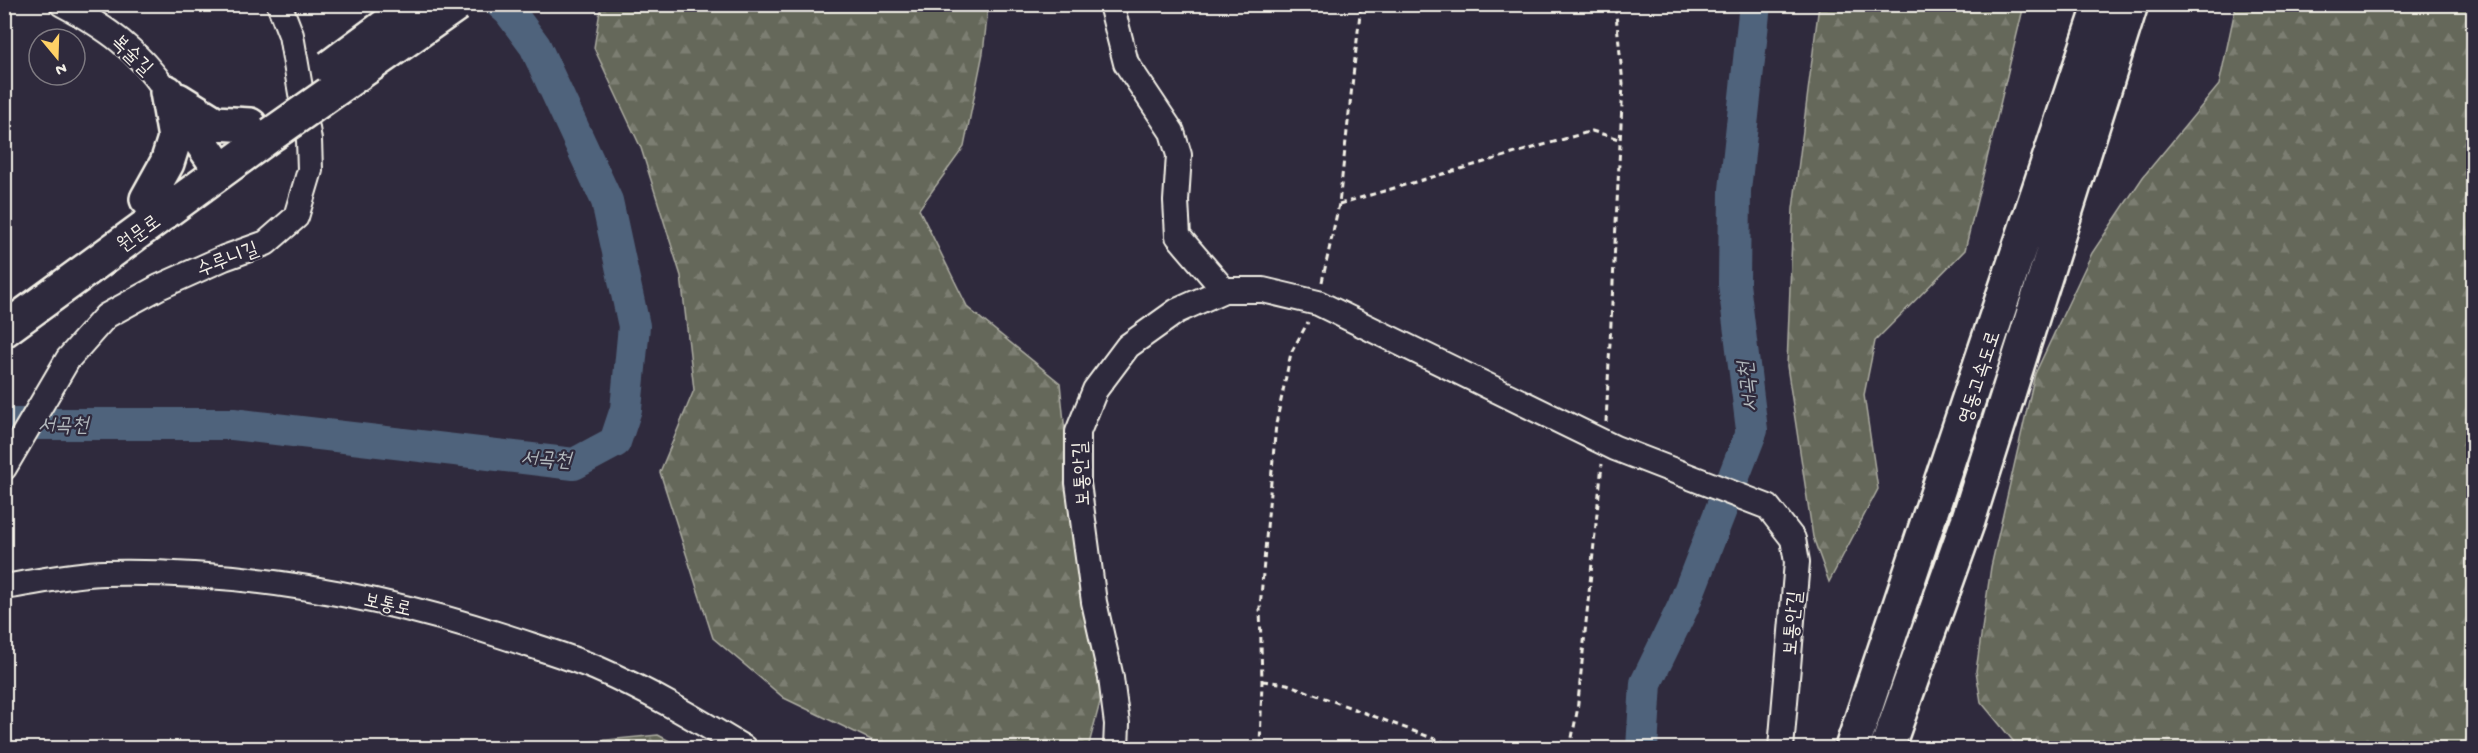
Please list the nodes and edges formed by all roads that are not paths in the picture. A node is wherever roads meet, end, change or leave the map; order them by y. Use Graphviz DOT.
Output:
graph roads {
  1 [pos="62,4"];
  2 [pos="279,4"];
  3 [pos="416,4"];
  4 [pos="457,4"];
  5 [pos="1112,4"];
  6 [pos="2101,4"];
  7 [pos="2132,4"];
  8 [pos="166,92"];
  9 [pos="261,126"];
  10 [pos="215,163"];
  11 [pos="147,199"];
  12 [pos="1224,290"];
  13 [pos="4,304"];
  14 [pos="4,330"];
  15 [pos="4,468"];
  16 [pos="4,586"];
  17 [pos="744,748"];
  18 [pos="1116,748"];
  19 [pos="1781,748"];
  20 [pos="1852,748"];
  21 [pos="1887,748"];
  1 -- 8 [label="street, 복술길"];
  2 -- 15 [label="street, 수루니길"];
  3 -- 9 [label="highway, bridge"];
  4 -- 9 [label="highway, bridge"];
  5 -- 12 [label="street"];
  6 -- 20 [label="highway, 영동고속도로"];
  7 -- 21 [label="highway, 영동고속도로"];
  8 -- 9 [label="highway"];
  8 -- 10 [label="highway"];
  8 -- 11 [label="highway"];
  9 -- 10 [label="highway, 원문로"];
  10 -- 11 [label="highway, 원문로"];
  10 -- 14 [label="highway, 원문로"];
  11 -- 13 [label="highway, 원문로"];
  12 -- 18 [label="street, 보통안길"];
  12 -- 19 [label="street, 보통안길"];
  16 -- 17 [label="street, 보통로"];
}
